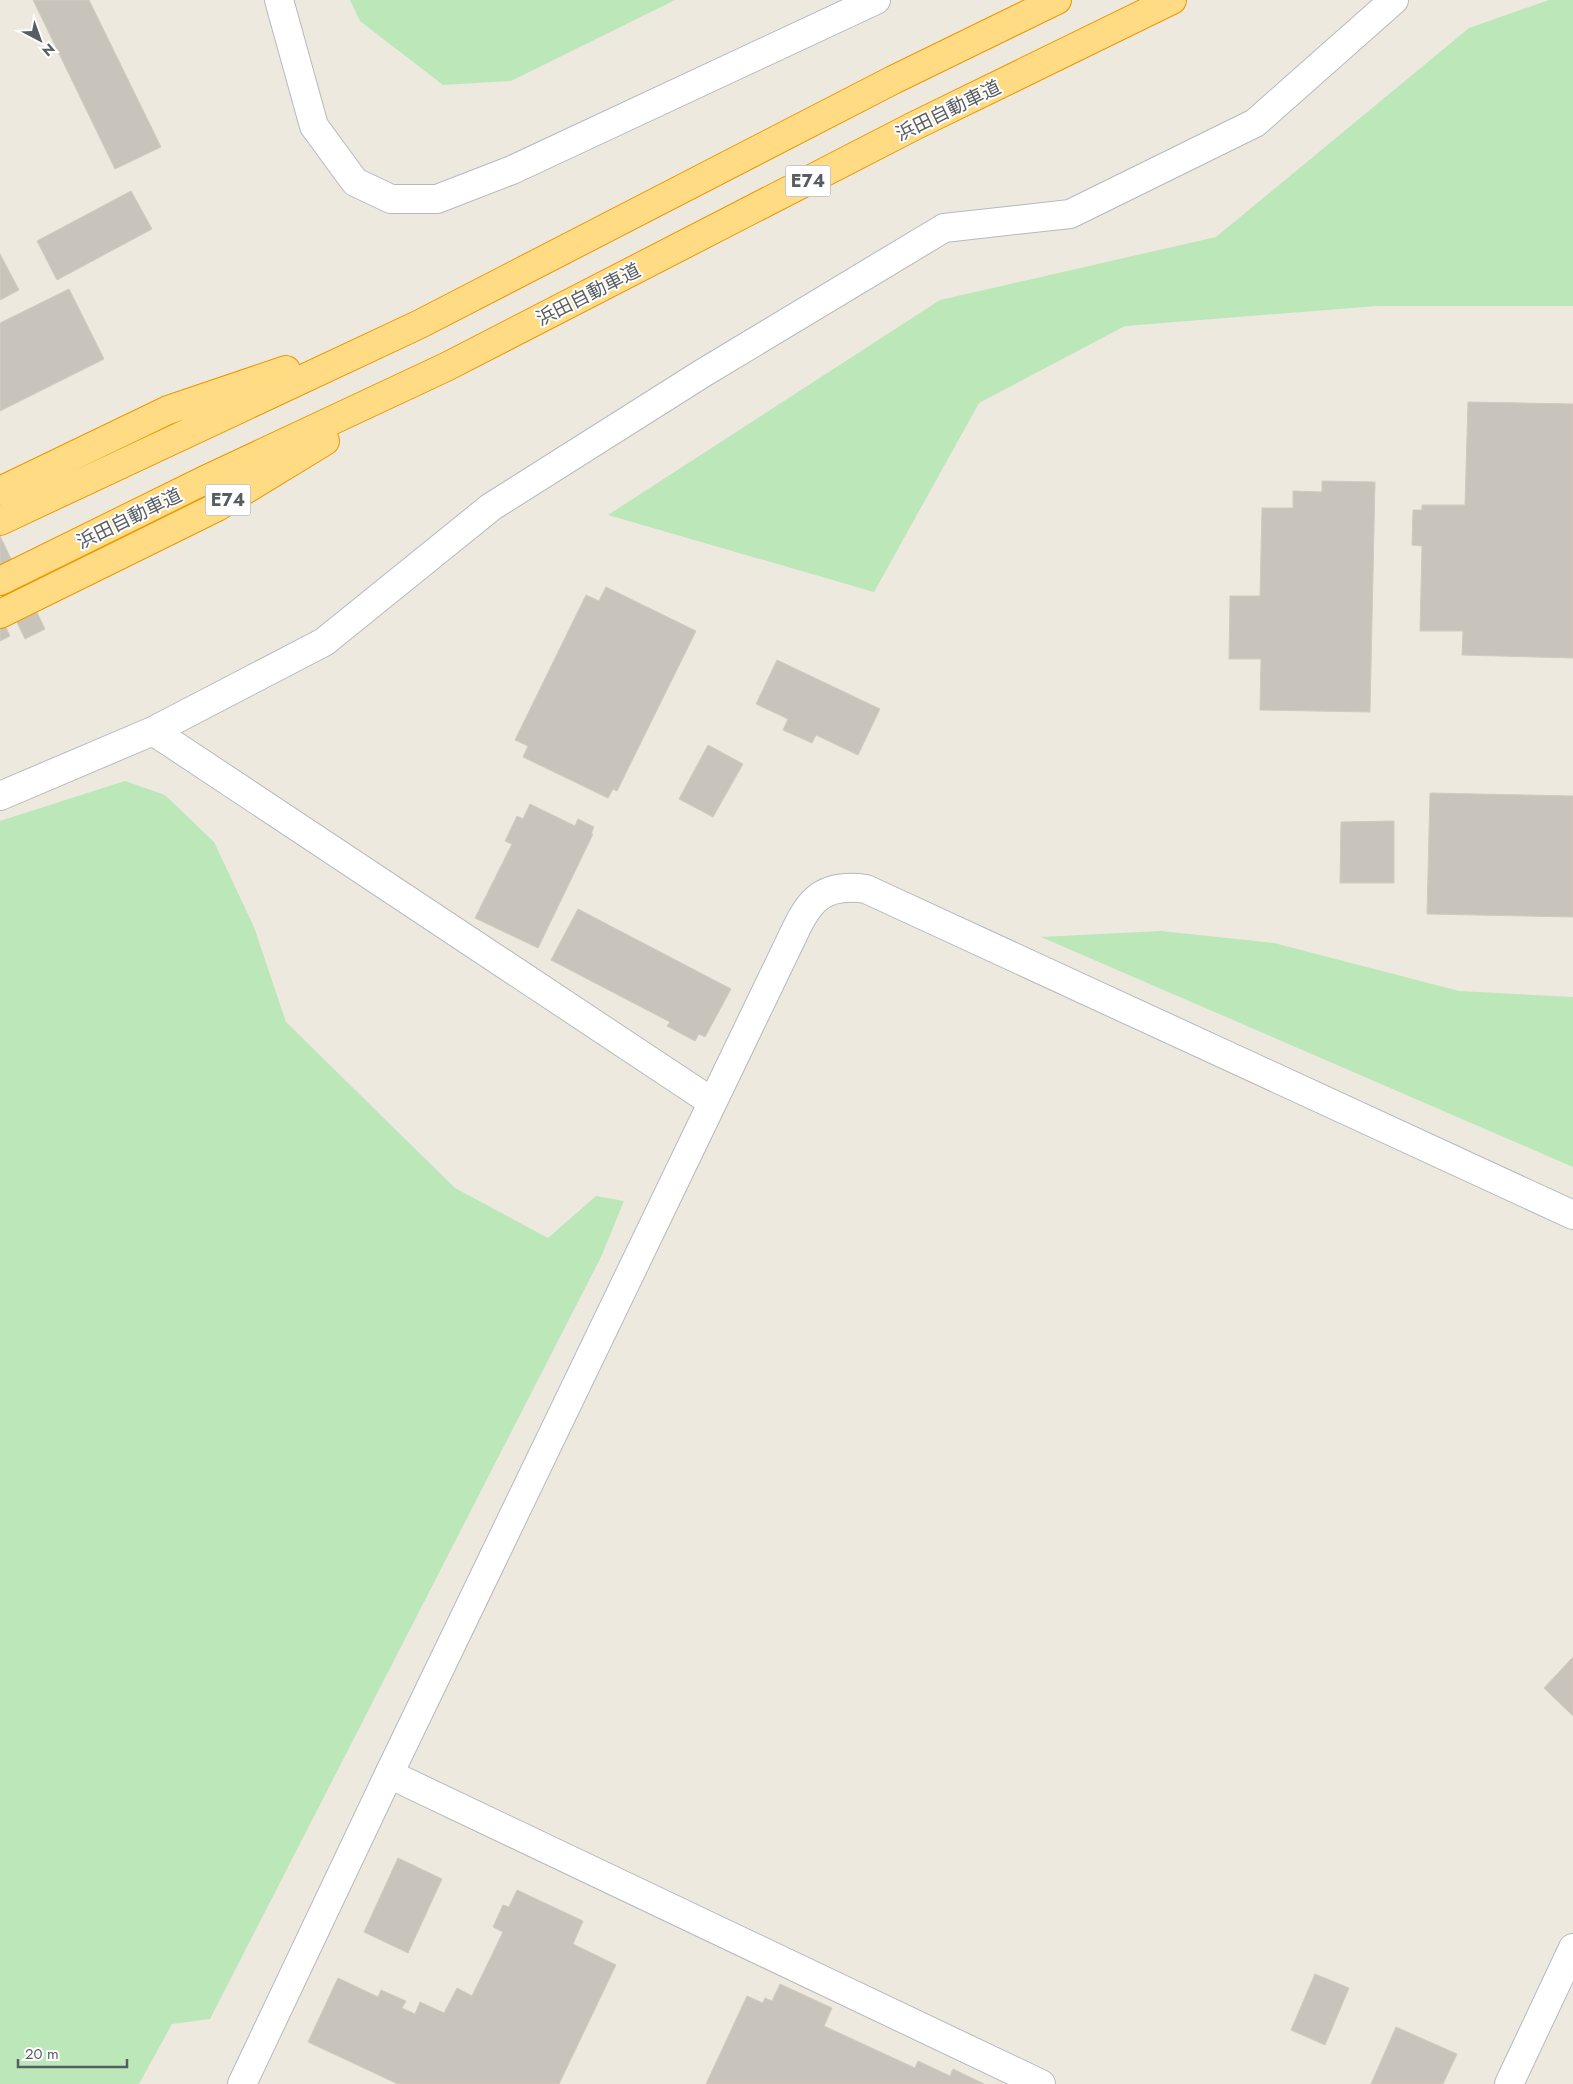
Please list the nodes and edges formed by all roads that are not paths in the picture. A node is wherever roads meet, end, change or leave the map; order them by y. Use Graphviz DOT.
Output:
graph roads {
  1 [pos="279,0"];
  2 [pos="876,0"];
  3 [pos="1057,0"];
  4 [pos="1172,0"];
  5 [pos="1394,0"];
  6 [pos="420,324"];
  7 [pos="446,367"];
  8 [pos="0,491"];
  9 [pos="0,521"];
  10 [pos="0,582"];
  11 [pos="0,614"];
  12 [pos="153,731"];
  13 [pos="0,796"];
  14 [pos="712,1102"];
  15 [pos="1573,1215"];
  16 [pos="389,1774"];
  17 [pos="1573,1948"];
  18 [pos="242,2084"];
  19 [pos="1041,2084"];
  20 [pos="1509,2084"];
  1 -- 2 [label="street"];
  3 -- 6 [label="highway, E74"];
  4 -- 7 [label="highway, 浜田自動車道 / E74"];
  5 -- 12 [label="street"];
  6 -- 8 [label="highway, E74"];
  6 -- 9 [label="highway, E74"];
  7 -- 10 [label="highway, 浜田自動車道 / E74"];
  7 -- 11 [label="highway, E74"];
  12 -- 13 [label="street"];
  12 -- 14 [label="street"];
  14 -- 15 [label="street"];
  14 -- 16 [label="street"];
  16 -- 18 [label="street"];
  16 -- 19 [label="street"];
  17 -- 20 [label="street"];
}
